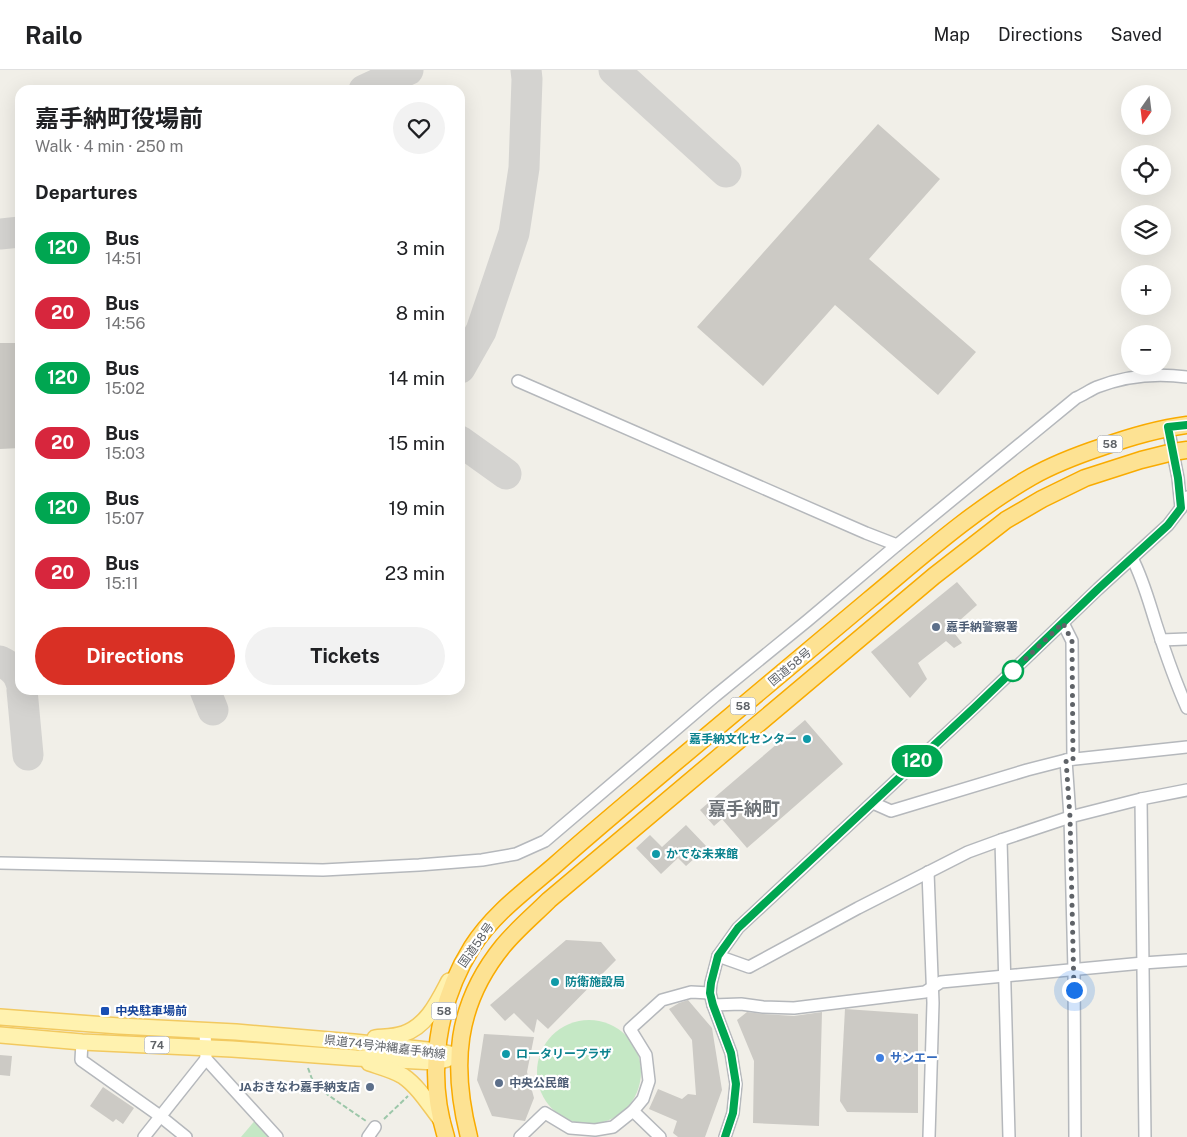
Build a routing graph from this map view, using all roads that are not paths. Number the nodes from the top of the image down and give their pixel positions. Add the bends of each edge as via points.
1 (1187, 377) edge
2 (518, 381) dead end
3 (1187, 425) edge
4 (1168, 427) junction
5 (1180, 451) edge
6 (1187, 497) edge
7 (1184, 509) edge
8 (897, 545) junction
9 (1132, 558) junction
10 (1063, 623) junction
11 (1187, 639) edge
12 (1161, 640) junction
13 (1187, 708) edge
14 (1187, 747) edge
15 (1070, 760) junction
16 (1187, 790) edge
17 (1141, 799) junction
18 (873, 803) junction
19 (1070, 817) junction
20 (1001, 840) junction
21 (0, 862) edge
22 (928, 872) junction
23 (718, 956) junction
24 (1187, 960) edge
25 (1143, 963) junction
26 (1074, 970) junction
27 (458, 972) junction
28 (1005, 976) junction
29 (932, 987) junction
30 (710, 993) junction
31 (713, 1005) junction
32 (0, 1017) edge
33 (206, 1030) junction
34 (0, 1035) edge
35 (82, 1042) junction
36 (354, 1042) junction
37 (205, 1054) junction
38 (459, 1056) junction
39 (437, 1057) junction
40 (356, 1058) junction
41 (633, 1112) junction
42 (160, 1116) junction
43 (375, 1127) road end
44 (444, 1129) edge
45 (144, 1137) edge
46 (186, 1137) edge
47 (277, 1137) edge
48 (368, 1137) edge
49 (469, 1137) edge
50 (520, 1137) edge
51 (660, 1137) edge
52 (725, 1137) edge
53 (929, 1137) edge
54 (1009, 1137) edge
55 (1075, 1137) edge
56 (1145, 1137) edge

1 - 8 street via 1152,375 1122,380 1096,387 1076,398
2 - 8 street
3 - 4 highway, 国道58号 / 58
4 - 5 street
4 - 27 highway, 国道58号 / 58 via 1052,466 964,522 510,904 488,925
5 - 7 street via 1178,478
5 - 38 highway, 国道58号 / 58 via 1085,478 1042,499 1006,520 934,576 549,900 515,933 495,957 468,1006
6 - 7 street
7 - 9 street
8 - 21 street via 545,841 516,854 482,860 323,870
9 - 10 street
9 - 12 street via 1144,584
10 - 15 street via 1072,641
10 - 18 street
11 - 12 street
12 - 13 street
14 - 15 street
15 - 18 street via 891,811
15 - 19 street
16 - 17 street
17 - 19 street
17 - 25 street
18 - 23 street via 738,928
19 - 20 street
19 - 26 street
20 - 22 street
20 - 28 street
22 - 23 street via 749,967
22 - 29 street
23 - 30 street
24 - 25 street
25 - 26 street
25 - 56 street
26 - 28 street
26 - 55 street
27 - 36 main road via 449,981 431,1013 418,1026 403,1034
27 - 39 highway, 国道58号 / 58 via 443,1015
28 - 29 street via 941,982
28 - 54 street
29 - 31 street via 925,992 794,1008
29 - 53 street
30 - 31 street
30 - 41 street via 691,992 662,1000 630,1029 646,1055 649,1081 643,1099
31 - 52 street via 731,1053 736,1084 733,1113
32 - 33 main road, 県道74号沖縄嘉手納線 / 74
33 - 36 main road, 県道74号沖縄嘉手納線 / 74
33 - 37 street
34 - 35 main road, 県道74号沖縄嘉手納線 / 74
35 - 37 main road, 県道74号沖縄嘉手納線 / 74
35 - 42 street via 81,1060
36 - 39 main road, 県道74号沖縄嘉手納線 / 74
37 - 40 main road, 県道74号沖縄嘉手納線 / 74 via 303,1054
37 - 42 street
37 - 47 street
38 - 39 main road, 県道74号沖縄嘉手納線 / 74
38 - 49 highway, 国道58号 / 58 via 463,1111
39 - 40 main road, 県道74号沖縄嘉手納線 / 74
39 - 44 highway, 国道58号 / 58 via 438,1095
40 - 44 main road via 402,1076 411,1083 425,1098
41 - 50 street via 614,1127 595,1130 570,1128 545,1113
41 - 51 street
42 - 45 street
42 - 46 street
43 - 48 street

